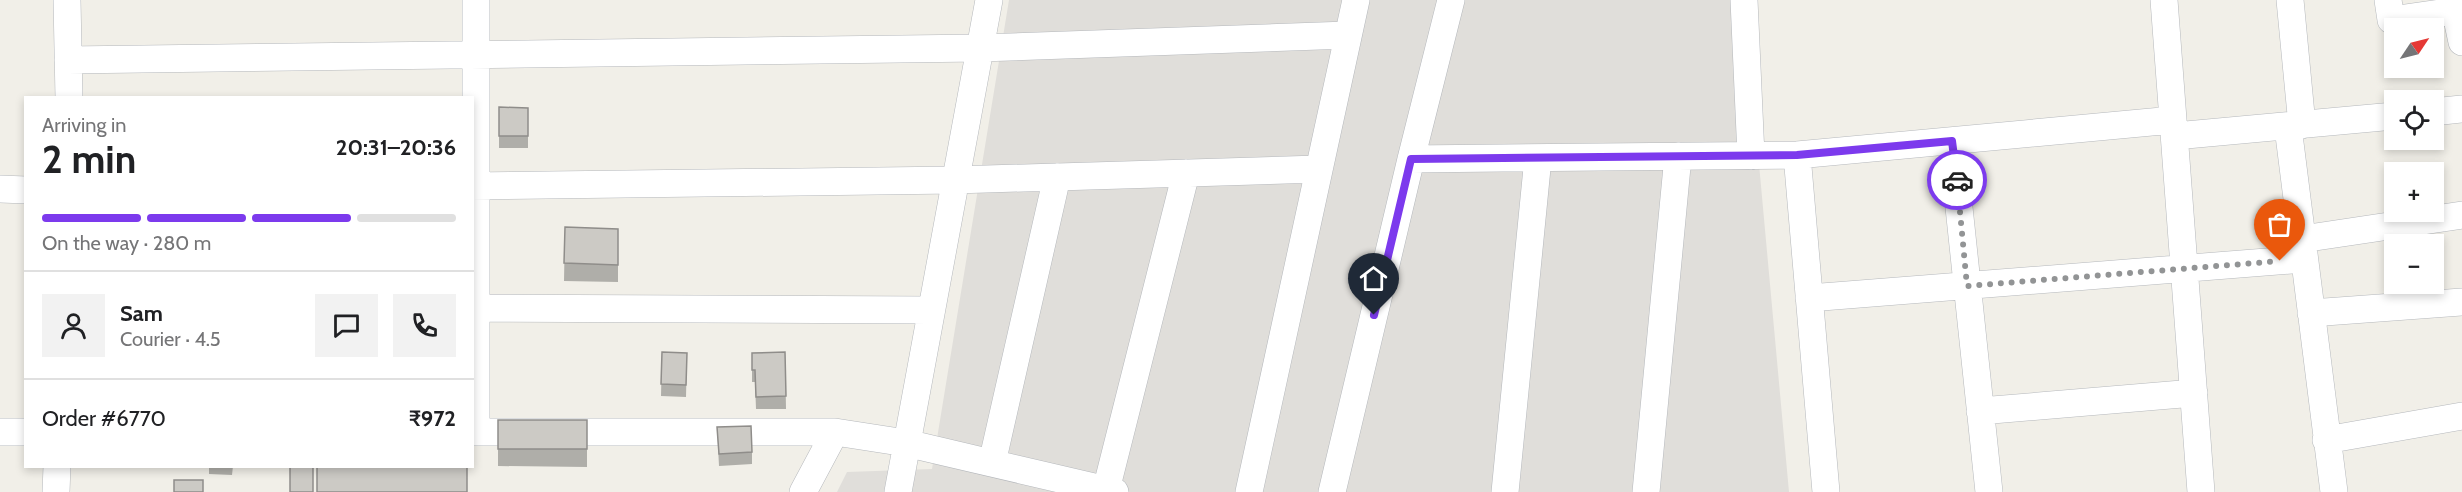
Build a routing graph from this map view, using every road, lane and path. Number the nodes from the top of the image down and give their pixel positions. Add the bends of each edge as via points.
1 (67, 0) edge
2 (476, 0) edge
3 (989, 0) edge
4 (1356, 0) edge
5 (1451, 0) edge
6 (1744, 0) edge
7 (2164, 0) edge
8 (2290, 0) edge
9 (2388, 0) edge
10 (2454, 6) edge
11 (1348, 35) junction
12 (2462, 42) edge
13 (980, 48) junction
14 (476, 54) junction
15 (68, 60) junction
16 (69, 96) edge
17 (2462, 109) edge
18 (2444, 111) edge
19 (2384, 117) edge
20 (2295, 126) junction
21 (2174, 128) junction
22 (1952, 141) junction
23 (1797, 155) junction
24 (1678, 156) junction
25 (1751, 156) junction
26 (1538, 158) junction
27 (1411, 159) junction
28 (1319, 169) junction
29 (1186, 173) junction
30 (1057, 177) junction
31 (955, 180) junction
32 (474, 186) edge
33 (0, 189) edge
34 (24, 190) edge
35 (2462, 215) edge
36 (2303, 249) junction
37 (2185, 269) junction
38 (1967, 286) junction
39 (1809, 298) junction
40 (2462, 302) edge
41 (474, 308) edge
42 (931, 310) junction
43 (2310, 313) junction
44 (2194, 393) junction
45 (1980, 411) junction
46 (2462, 416) edge
47 (0, 432) edge
48 (24, 432) edge
49 (474, 432) edge
50 (835, 432) junction
51 (2326, 440) junction
52 (906, 442) junction
53 (992, 463) junction
54 (57, 468) edge
55 (1110, 491) edge
56 (56, 492) edge
57 (803, 492) edge
58 (898, 492) edge
59 (1249, 492) edge
60 (1332, 492) edge
61 (1505, 492) edge
62 (1646, 492) edge
63 (1826, 492) edge
64 (1989, 492) edge
65 (2201, 492) edge
66 (2334, 492) edge

1 - 15 street
2 - 14 street
3 - 13 street
4 - 11 street
5 - 27 street
6 - 25 street
7 - 21 street
8 - 20 street
9 - 10 street via 2391,20
10 - 12 street
11 - 13 street
11 - 28 street
13 - 14 street
13 - 31 street
14 - 15 street
14 - 32 street
15 - 16 street
17 - 18 street
19 - 20 street
20 - 21 street
20 - 36 street
21 - 22 street
21 - 37 street
22 - 23 street
22 - 38 street
23 - 25 street
23 - 39 street
24 - 25 street
24 - 26 street
24 - 62 street
26 - 27 street
26 - 61 street
27 - 60 street
28 - 29 street
28 - 59 street
29 - 30 street
29 - 55 street
30 - 31 street
30 - 53 street
31 - 32 street
31 - 42 street
32 - 41 street
33 - 34 street
35 - 36 street
36 - 37 street
36 - 43 street
37 - 38 street
37 - 44 street
38 - 39 street
38 - 45 street
39 - 63 street
40 - 43 street
41 - 42 street
41 - 49 street
42 - 52 street
43 - 51 street
44 - 45 street
44 - 65 street
45 - 64 street
46 - 51 street
47 - 48 street
49 - 50 street
50 - 52 street
50 - 57 street
51 - 66 street
52 - 53 street
52 - 58 street
53 - 55 street
54 - 56 street

